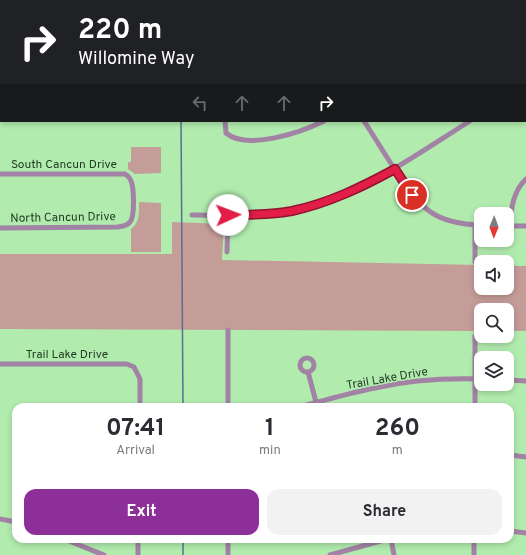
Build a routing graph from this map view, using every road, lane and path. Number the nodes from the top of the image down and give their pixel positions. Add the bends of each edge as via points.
1 (225, 122) edge
2 (322, 122) edge
3 (365, 122) edge
4 (468, 122) edge
5 (395, 169) junction
6 (0, 174) edge
7 (526, 179) edge
8 (512, 207) edge
9 (192, 215) dead end
10 (228, 215) junction
11 (125, 225) joint
12 (474, 225) edge
13 (514, 226) edge
14 (526, 226) edge
15 (0, 228) edge
16 (227, 252) dead end
17 (228, 330) dead end
18 (0, 364) edge
19 (308, 372) dead end
20 (474, 379) edge
21 (514, 380) edge
22 (526, 381) edge
23 (475, 391) edge
24 (316, 402) junction
25 (140, 403) edge
26 (228, 403) edge
27 (312, 403) edge
28 (475, 403) edge
29 (514, 456) edge
30 (526, 457) edge
31 (0, 519) edge
32 (12, 521) edge
33 (514, 532) edge
34 (526, 533) edge
35 (76, 543) edge
36 (138, 543) edge
37 (228, 543) edge
38 (375, 543) edge
39 (391, 543) edge
40 (474, 543) edge
41 (104, 555) edge
42 (138, 555) edge
43 (228, 555) edge
44 (330, 555) edge
45 (394, 555) edge
46 (474, 555) edge

1 - 2 street via 226,133 241,140 278,138
3 - 5 street
4 - 5 street
5 - 10 street via 327,202 292,211
5 - 12 street via 425,209 452,222
6 - 11 street, South Cancun Drive via 127,176 132,186 133,215 131,221
7 - 8 street via 516,193
9 - 10 street
10 - 16 street
11 - 15 street, North Cancun Drive
13 - 14 street
17 - 26 street
18 - 25 street, Trail Lake Drive via 126,364 138,372
19 - 24 street
20 - 24 street, Trail Lake Drive via 396,384
21 - 22 street
23 - 28 street
24 - 27 street, Trail Lake Drive
29 - 30 street
31 - 32 street
33 - 34 street
35 - 41 street
36 - 42 street
37 - 43 street
38 - 44 street
39 - 45 street
40 - 46 street

